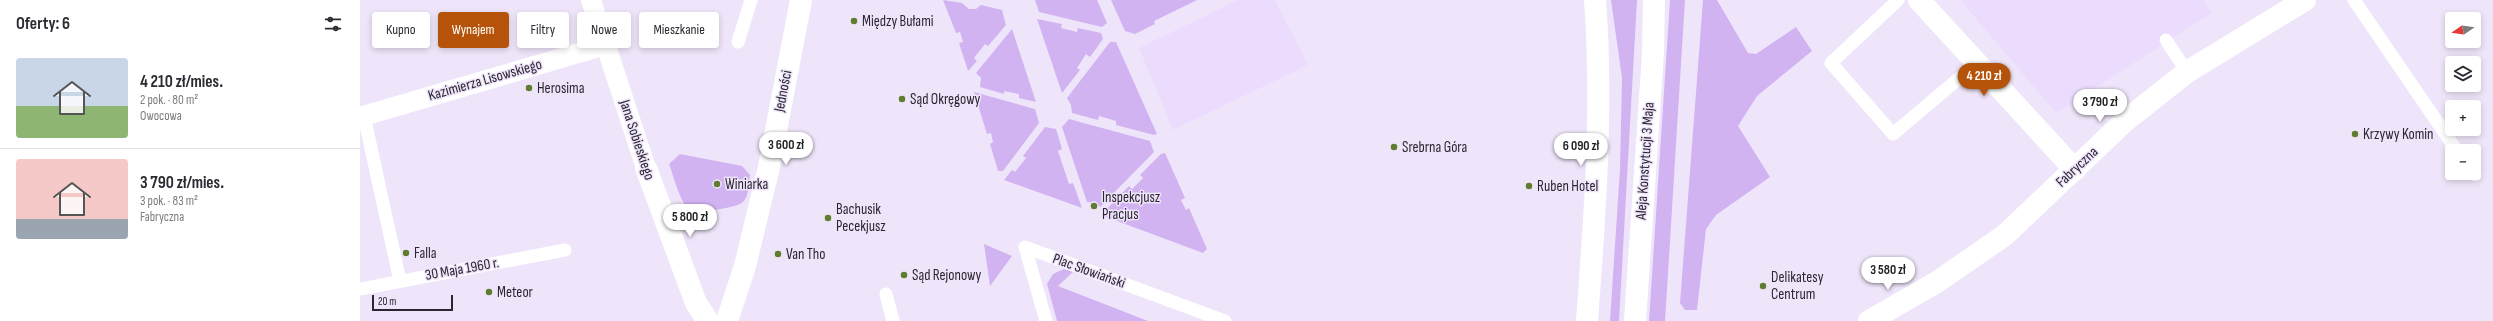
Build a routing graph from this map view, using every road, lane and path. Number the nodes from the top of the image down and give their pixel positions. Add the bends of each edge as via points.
1 (591, 0) edge
2 (751, 0) edge
3 (802, 0) edge
4 (1595, 0) edge
5 (1654, 0) edge
6 (1898, 0) edge
7 (1919, 0) edge
8 (2305, 0) edge
9 (2354, 0) edge
10 (595, 12) edge
11 (2166, 40) dead end
12 (738, 42) dead end
13 (591, 48) edge
14 (607, 48) edge
15 (1976, 64) junction
16 (2188, 72) junction
17 (361, 111) edge
18 (2452, 144) edge
19 (646, 168) joint
20 (2075, 170) junction
21 (565, 250) dead end
22 (400, 280) junction
23 (360, 290) edge
24 (886, 294) dead end
25 (708, 321) edge
26 (727, 321) edge
27 (893, 321) edge
28 (1046, 321) edge
29 (1226, 321) edge
30 (1587, 321) edge
31 (1635, 321) edge
32 (1869, 321) edge

1 - 10 street, Jana Sobieskiego
2 - 12 lane
3 - 26 street, Jedności via 769,167 745,266
4 - 30 street via 1599,66 1598,176
5 - 31 street, Aleja Konstytucji 3 Maja via 1653,53
6 - 15 lane via 1831,63 1893,134
7 - 15 street
8 - 16 street, Fabryczna
9 - 18 lane
11 - 16 lane
13 - 17 street, Kazimierza Lisowskiego
14 - 19 street, Jana Sobieskiego
15 - 20 street
16 - 20 street, Fabryczna via 2125,121
17 - 22 lane
19 - 25 street, Jana Sobieskiego via 696,303
20 - 32 street, Fabryczna via 2005,235 1937,282
21 - 22 lane, 30 Maja 1960 r.
22 - 23 lane, 30 Maja 1960 r.
24 - 27 lane
28 - 29 lane, Plac Słowiański via 1025,247

